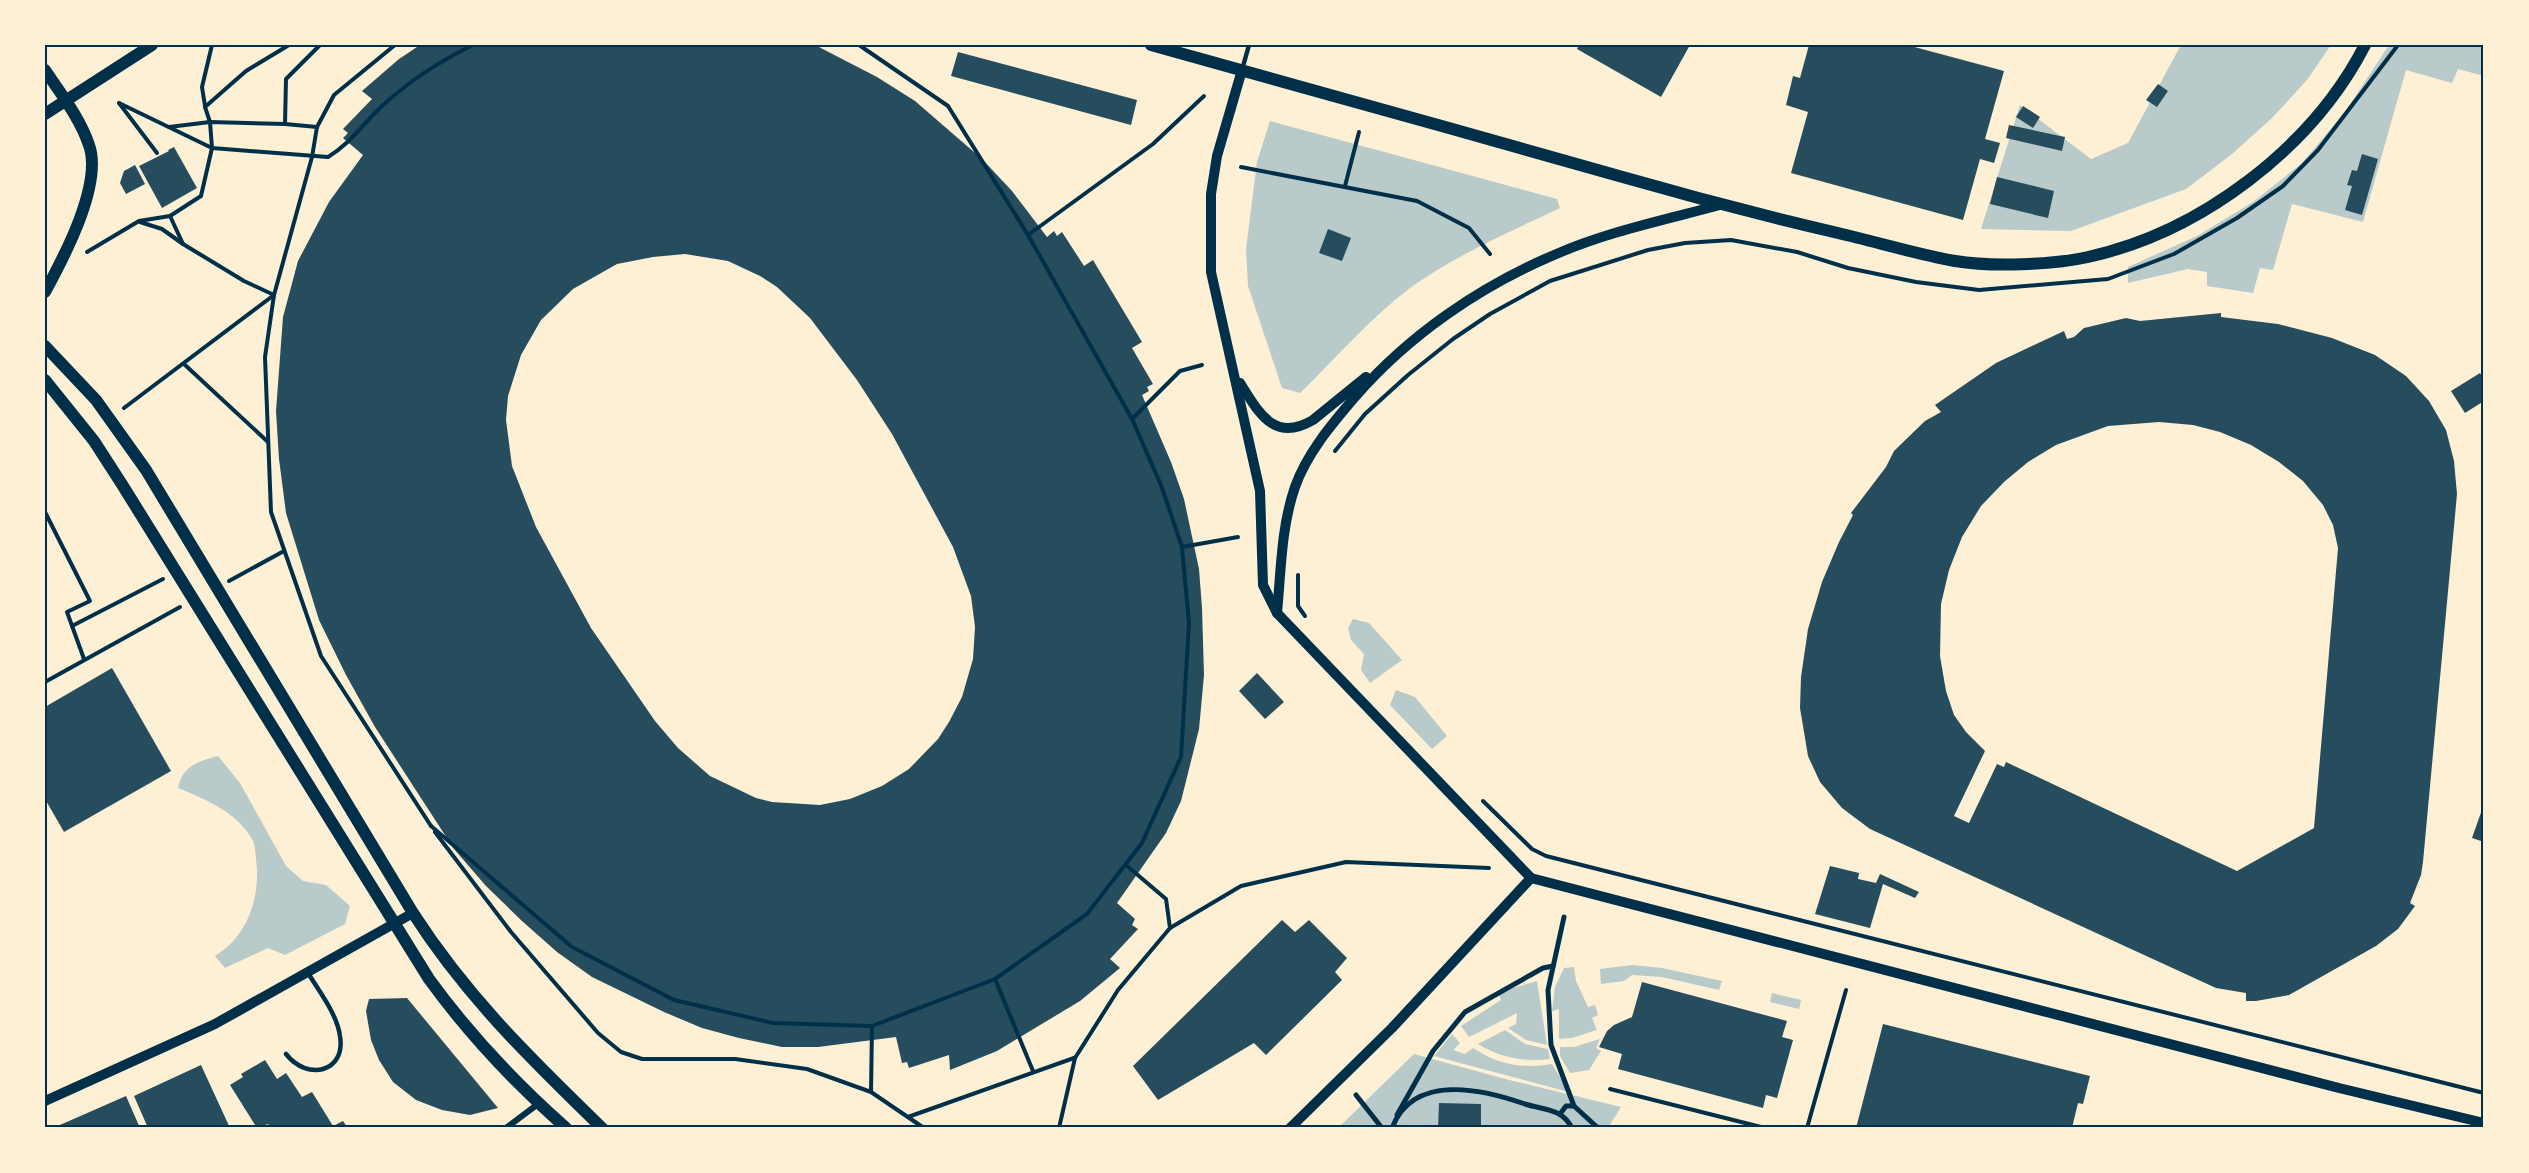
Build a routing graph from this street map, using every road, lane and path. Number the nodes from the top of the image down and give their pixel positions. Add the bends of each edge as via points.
1 (152, 45) edge
2 (212, 45) edge
3 (289, 45) edge
4 (320, 45) edge
5 (395, 45) edge
6 (473, 45) edge
7 (859, 45) edge
8 (1151, 45) edge
9 (1250, 45) edge
10 (2365, 45) edge
11 (2398, 45) edge
12 (45, 70) edge
13 (1242, 70) junction
14 (1204, 96) dead end
15 (65, 101) junction
16 (205, 107) junction
17 (45, 114) edge
18 (210, 122) junction
19 (285, 124) junction
20 (169, 127) junction
21 (317, 127) junction
22 (1359, 132) dead end
23 (212, 148) junction
24 (157, 153) dead end
25 (312, 157) junction
26 (1240, 167) dead end
27 (1345, 186) junction
28 (1719, 205) junction
29 (170, 216) junction
30 (139, 221) junction
31 (1028, 235) junction
32 (183, 244) junction
33 (87, 252) dead end
34 (1490, 254) dead end
35 (45, 292) edge
36 (274, 295) junction
37 (45, 346) edge
38 (1402, 349) junction
39 (183, 364) junction
40 (1202, 365) dead end
41 (1235, 374) junction
42 (45, 380) edge
43 (123, 408) dead end
44 (1132, 419) junction
45 (268, 442) junction
46 (1329, 459) dead end
47 (45, 512) edge
48 (1238, 537) dead end
49 (1182, 547) junction
50 (1298, 571) dead end
51 (164, 579) dead end
52 (1277, 613) junction
53 (72, 626) junction
54 (1311, 626) dead end
55 (92, 654) dead end
56 (84, 659) junction
57 (45, 681) edge
58 (1479, 798) dead end
59 (431, 826) junction
60 (1125, 865) junction
61 (1489, 868) dead end
62 (1531, 878) junction
63 (413, 913) junction
64 (1564, 917) dead end
65 (394, 923) junction
66 (1170, 928) junction
67 (1553, 966) junction
68 (308, 973) junction
69 (995, 979) junction
70 (1846, 990) dead end
71 (872, 1026) junction
72 (286, 1054) dead end
73 (1075, 1058) junction
74 (1033, 1071) junction
75 (1610, 1089) dead end
76 (871, 1092) junction
77 (2484, 1094) edge
78 (1356, 1095) dead end
79 (45, 1101) edge
80 (538, 1104) junction
81 (1574, 1106) junction
82 (1560, 1114) junction
83 (1397, 1115) junction
84 (908, 1117) junction
85 (2484, 1123) edge
86 (1745, 1126) edge
87 (506, 1128) edge
88 (566, 1128) edge
89 (602, 1128) edge
90 (924, 1128) edge
91 (1059, 1128) edge
92 (1290, 1128) edge
93 (1382, 1128) edge
94 (1392, 1128) edge
95 (1572, 1128) edge
96 (1598, 1128) edge
97 (1765, 1128) edge
98 (1807, 1128) edge

1 - 15 main road
2 - 16 path via 202,87
3 - 16 path via 246,71
4 - 19 path via 286,79
5 - 21 path via 334,94
6 - 25 path via 433,64 381,107 344,148 328,158
7 - 31 path via 948,106
8 - 13 main road
9 - 13 lane
10 - 28 main road via 2322,110 2286,150 2242,185 2197,215 2147,238 2087,257 2025,264 1957,261
11 - 46 path via 2318,150 2283,186 2174,254 2108,279 1979,291 1905,280 1797,252 1731,240 1648,250 1550,281 1490,314 1408,375 1365,414
12 - 15 main road
13 - 28 main road
13 - 41 street via 1217,156 1209,236 1213,282
14 - 31 path via 1153,144
15 - 17 main road
15 - 35 main road via 82,128 93,165 79,217
16 - 18 path
18 - 19 path
18 - 20 path
18 - 23 path
19 - 21 path
20 - 23 path
20 - 24 path via 119,103
21 - 25 path
22 - 27 path
23 - 25 path
23 - 29 path via 201,196
25 - 36 path
26 - 27 path
27 - 34 path via 1417,201 1468,228
28 - 38 street via 1608,235 1555,254 1470,298
29 - 30 path
29 - 32 path
30 - 32 path via 162,229
30 - 33 path
31 - 44 path
32 - 36 path
36 - 39 path
36 - 45 path via 265,357
37 - 63 main road via 96,400 146,470
38 - 41 street via 1313,420 1294,428 1285,429 1267,420
38 - 52 street via 1346,407 1303,465 1286,520
39 - 43 path
39 - 45 path
40 - 44 path via 1180,371
41 - 52 street via 1260,491 1263,585
42 - 65 main road via 94,441 123,486
44 - 49 path
45 - 59 path via 271,512 321,656
47 - 53 path via 90,601 66,612
48 - 49 path
49 - 60 path via 1189,623 1181,757 1142,843
50 - 54 path via 1298,606
51 - 53 path
52 - 62 street
53 - 56 path
55 - 56 path
56 - 57 path
58 - 77 path via 1532,849 1546,856
59 - 71 path via 572,947 674,1000 773,1023
59 - 76 path via 511,932 598,1033 621,1052 642,1059 735,1059 807,1069
60 - 66 path via 1166,899
60 - 69 path via 1087,914
61 - 66 path via 1346,862 1241,886
62 - 85 street
62 - 92 street via 1392,1028
63 - 65 street
63 - 89 main road via 500,1028
64 - 67 street
65 - 68 street
65 - 80 main road via 460,1020
66 - 73 path via 1118,990
67 - 81 street via 1548,990 1551,1045
67 - 83 street via 1465,1012 1433,1051
68 - 72 lane via 340,1032 340,1051 331,1065 310,1071 296,1065
68 - 79 street via 215,1024
69 - 71 path
69 - 74 path
70 - 98 path
71 - 76 path
73 - 74 path
73 - 91 path
74 - 84 path
75 - 86 path
76 - 84 path
78 - 93 street
80 - 87 street
80 - 88 main road
81 - 82 street via 1566,1106
81 - 96 street
82 - 83 street via 1506,1096 1478,1090 1448,1090 1422,1094
82 - 95 street
83 - 94 street
84 - 90 path
86 - 97 path

